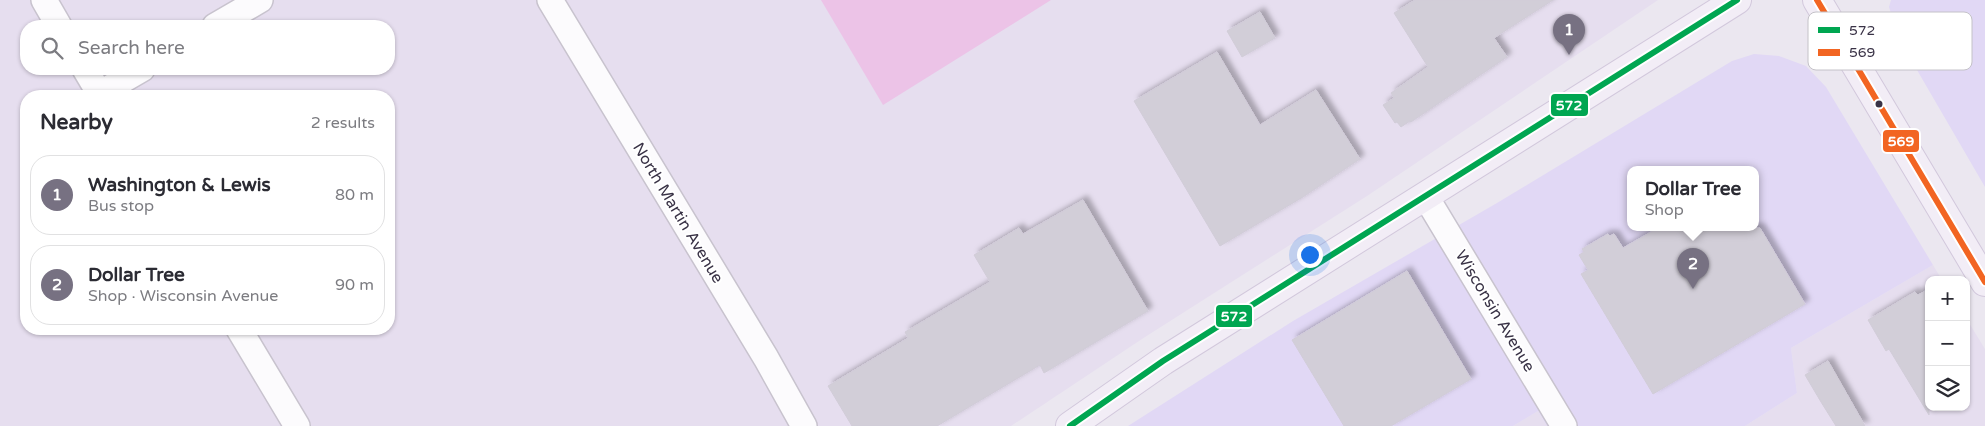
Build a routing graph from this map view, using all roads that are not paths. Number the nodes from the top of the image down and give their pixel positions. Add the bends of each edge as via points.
1 (44, 0) edge
2 (260, 0) edge
3 (550, 0) edge
4 (1737, 0) edge
5 (1817, 0) edge
6 (1824, 12) edge
7 (56, 20) edge
8 (225, 20) edge
9 (1859, 70) edge
10 (88, 75) edge
11 (132, 75) edge
12 (97, 90) edge
13 (108, 90) edge
14 (1426, 196) junction
15 (1985, 282) edge
16 (243, 335) edge
17 (297, 426) edge
18 (804, 426) edge
19 (1070, 426) edge
20 (1564, 426) edge

1 - 7 street
2 - 8 street
3 - 18 street, North Martin Avenue
4 - 14 main road
5 - 6 main road
9 - 15 main road
10 - 12 street
11 - 13 street
14 - 19 main road via 1163,361
14 - 20 street, Wisconsin Avenue
16 - 17 street

